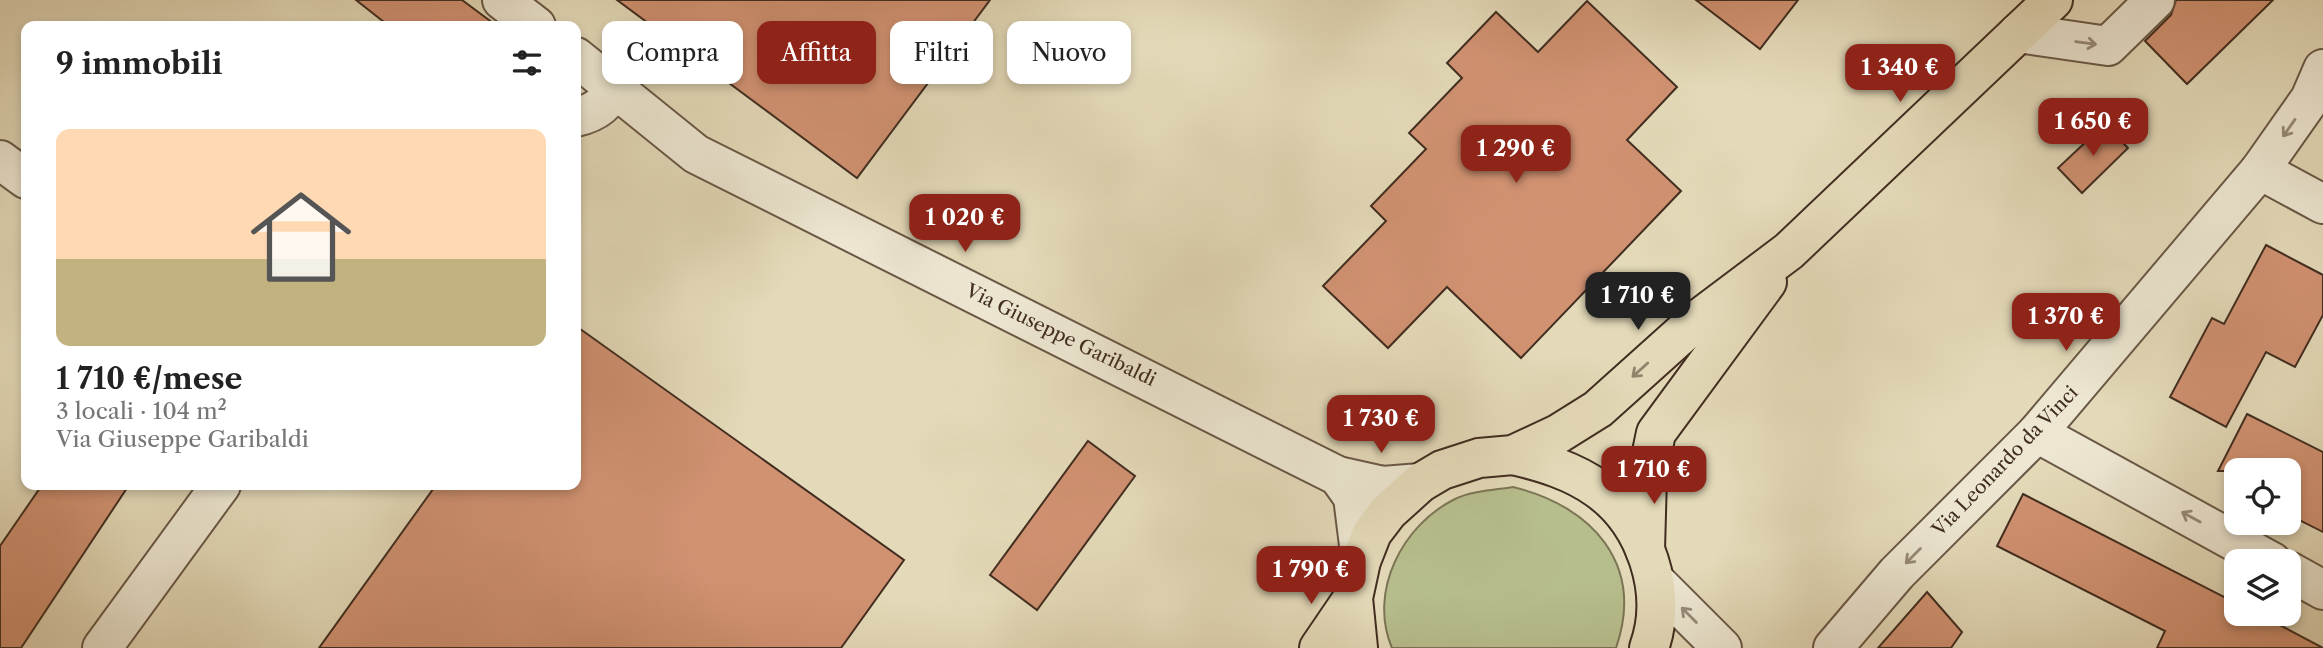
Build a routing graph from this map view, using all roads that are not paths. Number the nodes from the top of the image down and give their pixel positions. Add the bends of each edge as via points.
1 (502, 0) edge
2 (2053, 0) edge
3 (2155, 0) edge
4 (529, 21) edge
5 (2018, 33) junction
6 (581, 61) edge
7 (2323, 69) edge
8 (614, 87) junction
9 (581, 116) edge
10 (0, 160) edge
11 (2260, 170) junction
12 (21, 175) edge
13 (2323, 204) edge
14 (1789, 251) junction
15 (2037, 433) junction
16 (1513, 455) junction
17 (1338, 476) junction
18 (1420, 483) junction
19 (217, 490) edge
20 (2248, 549) edge
21 (1361, 561) junction
22 (1651, 566) junction
23 (2301, 578) edge
24 (2323, 590) edge
25 (1353, 598) junction
26 (102, 648) edge
27 (1319, 648) edge
28 (1358, 648) edge
29 (1649, 648) edge
30 (1722, 648) edge
31 (1833, 648) edge

1 - 4 street
2 - 5 main road
5 -> 3 street via 2108,46
5 - 14 main road
6 - 8 street, Via Giuseppe Garibaldi
7 -> 11 street, Via Leonardo da Vinci via 2310,99
8 - 9 street via 610,98 592,114
8 - 17 street, Via Giuseppe Garibaldi via 696,154
10 - 12 street
11 - 13 street
11 - 15 street, Via Leonardo da Vinci
14 -> 16 main road via 1696,321 1598,409
14 - 22 main road via 1656,433 1647,476
20 -> 15 street
15 -> 31 street, Via Leonardo da Vinci via 1897,573
16 - 18 main road via 1479,458
16 - 22 main road via 1550,463 1599,489 1625,515
17 - 18 street, Via Giuseppe Garibaldi via 1383,486
17 - 21 street via 1353,497
18 - 21 main road via 1372,533
19 - 26 street
21 - 25 main road
22 - 29 main road via 1655,632
30 -> 22 street
23 - 24 street
25 - 27 main road
25 - 28 main road

